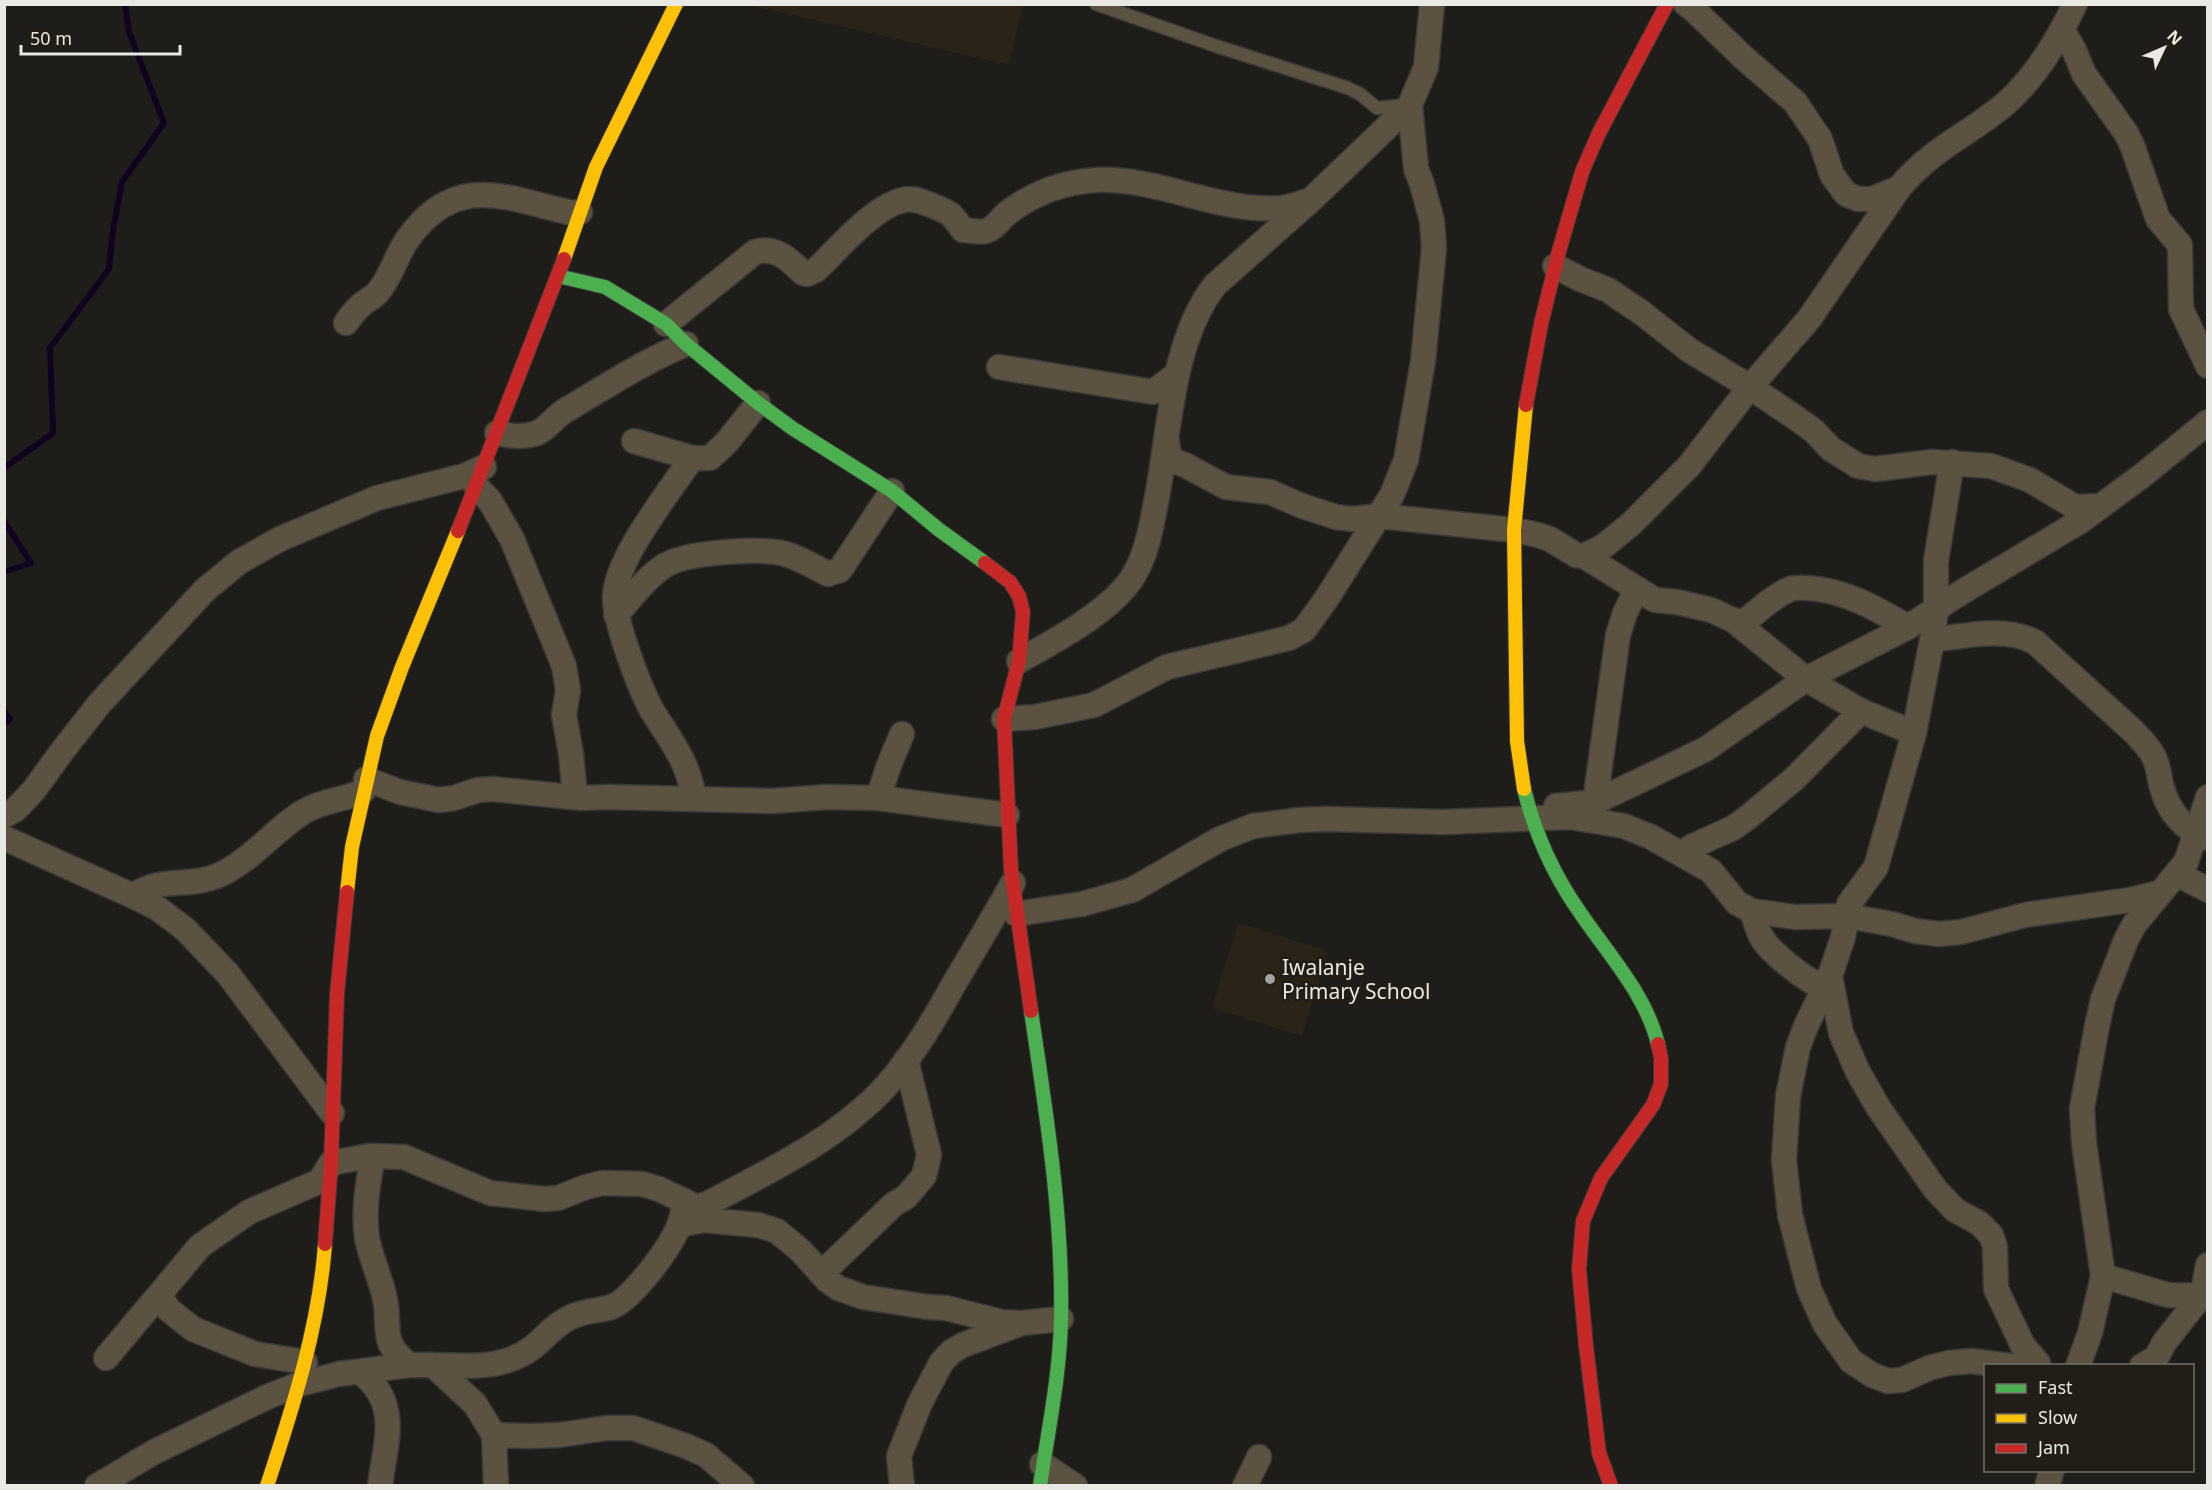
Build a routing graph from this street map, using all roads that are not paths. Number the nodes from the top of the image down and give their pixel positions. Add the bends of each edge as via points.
1 (676, 4) edge
2 (1096, 4) edge
3 (1432, 4) edge
4 (1667, 4) edge
5 (1686, 4) edge
6 (2075, 4) edge
7 (2063, 31) junction
8 (1410, 105) junction
9 (1899, 188) junction
10 (1311, 200) junction
11 (580, 212) junction
12 (1555, 266) junction
13 (558, 276) junction
14 (346, 323) dead end
15 (666, 324) junction
16 (686, 344) junction
17 (2208, 366) edge
18 (999, 367) dead end
19 (1177, 374) junction
20 (1750, 387) junction
21 (758, 403) junction
22 (2208, 422) edge
23 (497, 433) junction
24 (634, 441) dead end
25 (1167, 442) junction
26 (692, 458) junction
27 (1952, 462) junction
28 (480, 476) junction
29 (892, 491) junction
30 (2099, 506) junction
31 (1379, 516) junction
32 (1514, 530) junction
33 (1584, 556) junction
34 (1636, 590) junction
35 (1936, 610) junction
36 (616, 615) junction
37 (1733, 620) junction
38 (1908, 627) junction
39 (1932, 640) junction
40 (1019, 661) junction
41 (1806, 679) junction
42 (1862, 711) junction
43 (1004, 719) junction
44 (1914, 733) junction
45 (902, 734) dead end
46 (365, 785) junction
47 (575, 797) junction
48 (2208, 797) edge
49 (878, 798) junction
50 (695, 799) junction
51 (1595, 802) junction
52 (1531, 814) junction
53 (1007, 815) junction
54 (4, 816) edge
55 (2201, 835) edge
56 (4, 838) edge
57 (1682, 853) junction
58 (2177, 874) junction
59 (1012, 883) junction
60 (2208, 890) edge
61 (2160, 893) junction
62 (133, 896) junction
63 (1752, 911) junction
64 (1016, 914) junction
65 (1847, 916) junction
66 (1830, 976) junction
67 (906, 1060) junction
68 (332, 1113) junction
69 (373, 1156) junction
70 (331, 1163) junction
71 (683, 1214) junction
72 (2208, 1265) edge
73 (822, 1274) junction
74 (2103, 1276) junction
75 (160, 1296) junction
76 (2204, 1296) edge
77 (1061, 1319) junction
78 (1022, 1323) junction
79 (106, 1358) dead end
80 (2002, 1364) edge
81 (2038, 1364) edge
82 (2078, 1364) edge
83 (2144, 1364) edge
84 (420, 1365) junction
85 (360, 1372) junction
86 (303, 1373) junction
87 (494, 1435) junction
88 (1259, 1457) dead end
89 (1041, 1475) edge
90 (97, 1485) edge
91 (267, 1485) edge
92 (380, 1485) edge
93 (496, 1485) edge
94 (742, 1485) edge
95 (902, 1485) edge
96 (1075, 1485) edge
97 (1245, 1485) edge
98 (1611, 1485) edge

1 - 11 street via 596,167
2 - 8 lane via 1348,88 1377,108
3 - 8 street via 1426,67
4 - 12 street via 1582,172
5 - 9 street via 1795,102 1820,139 1832,175 1846,194 1872,199
6 - 7 street
7 - 9 street via 2004,105 1933,154
7 - 17 street via 2084,74 2129,139 2158,219 2180,245 2181,309
8 - 10 street
8 - 31 street via 1416,169 1432,221 1430,310 1406,460
9 - 20 street via 1809,319
10 - 15 street via 1283,208 1253,207 1119,181 1065,183 1009,211 989,230 979,232 963,230 950,212 920,201 904,200 874,216 807,274 779,253 755,252
10 - 19 street via 1240,261 1204,299 1187,335
11 - 13 street
11 - 14 street via 498,195 468,196 447,204 410,237 380,291 357,308
12 - 20 street via 1608,290 1689,350
12 - 32 street via 1527,396
13 - 15 street via 605,287
13 - 23 street
15 - 16 street
16 - 21 street
16 - 23 street via 565,410 542,431 520,436
18 - 19 street via 1153,392
19 - 25 street
20 - 27 street via 1858,466 1875,470
20 - 33 street via 1689,466 1631,524
21 - 26 street via 717,453 704,459
21 - 29 street
22 - 30 street
23 - 28 street
24 - 26 street
25 - 31 street via 1170,460 1226,487 1270,492 1336,517
25 - 40 street via 1150,532 1130,581 1082,623
26 - 36 street via 623,565 616,585
27 - 30 street via 2010,471 2075,507
27 - 35 street via 1936,561
28 - 46 street via 402,667 377,736
28 - 47 street via 512,539 564,666 568,690 564,715
28 - 54 street via 464,476 377,498 280,539 239,562 206,590 100,703 34,790
29 - 36 street via 837,572 828,574 776,552 686,558 663,567
29 - 40 street via 1013,585 1023,608
30 - 35 street
31 - 32 street
31 - 43 street via 1317,614 1296,635 1167,667 1094,705
32 - 33 street via 1550,539
32 - 52 street via 1517,741
33 - 34 street
34 - 37 street via 1655,600 1711,610
34 - 51 street via 1618,635
35 - 38 street
35 - 39 street
36 - 50 street via 650,706 684,765
37 - 38 street via 1743,622 1796,588 1826,590 1849,597
37 - 41 street
38 - 41 street
39 - 44 street
39 - 55 street via 2006,633 2035,642 2148,747 2155,758 2165,801 2174,815
40 - 43 street
41 - 42 street
41 - 51 street via 1706,749
42 - 44 street
42 - 57 street via 1747,818
43 - 53 street
44 - 65 street via 1876,867 1849,904
45 - 49 street
46 - 47 street via 439,800 493,789
46 - 62 street via 354,796 315,805 219,875 146,887
46 - 68 street via 352,847 337,994
47 - 50 street
48 - 55 street
49 - 50 street
49 - 53 street
51 - 52 street
52 - 57 street via 1624,826
52 - 64 street via 1442,822 1299,820 1253,826 1220,839 1132,890 1082,904
52 - 98 street via 1556,874 1645,1009 1661,1058 1661,1084 1653,1105 1601,1178 1583,1221 1580,1269 1587,1357 1599,1453
53 - 59 street
55 - 58 street
56 - 62 street
57 - 63 street via 1710,871 1737,903
58 - 60 street
58 - 61 street
59 - 64 street
59 - 67 street via 936,1016
61 - 65 street via 1939,934
61 - 74 street via 2134,925 2103,999 2082,1108
62 - 68 street via 171,918 214,957
63 - 65 street via 1795,917
63 - 66 street via 1762,938 1782,959 1819,985
64 - 77 street via 1051,1154
65 - 66 street
66 - 80 street via 1798,1047 1788,1096 1784,1160 1790,1215 1809,1289 1825,1324 1851,1361 1872,1375 1888,1381 1902,1380 1949,1363
66 - 81 street via 1841,1033 1858,1072 1935,1189 1955,1210 1979,1223 1991,1235 1996,1289 2022,1346
67 - 71 street via 868,1102 806,1150
67 - 73 street via 928,1148 924,1176
68 - 70 street
69 - 70 street
69 - 71 street via 404,1157 490,1193 558,1198 602,1183 659,1189
69 - 84 street via 367,1187 368,1239 386,1302 387,1335 399,1357
70 - 75 street via 320,1181 249,1212 200,1246
70 - 86 street via 323,1274
71 - 73 street via 703,1220 758,1225 777,1232
71 - 84 street via 664,1251 630,1295 612,1307 572,1316 524,1354 507,1362
72 - 76 street
73 - 78 street via 838,1287 863,1297
74 - 76 street via 2168,1295
74 - 82 street
75 - 79 street
75 - 86 street via 169,1310 193,1329
76 - 83 street via 2156,1358
77 - 78 street
77 - 89 street
78 - 95 street via 963,1344 941,1364 920,1402 899,1456
84 - 85 street
84 - 87 street via 455,1384 475,1404
85 - 86 street
85 - 92 street via 370,1379 387,1410 389,1427
86 - 90 street via 267,1397 154,1452
86 - 91 street
87 - 93 street
87 - 94 street via 540,1436 633,1428 706,1455
88 - 97 street
89 - 96 street

